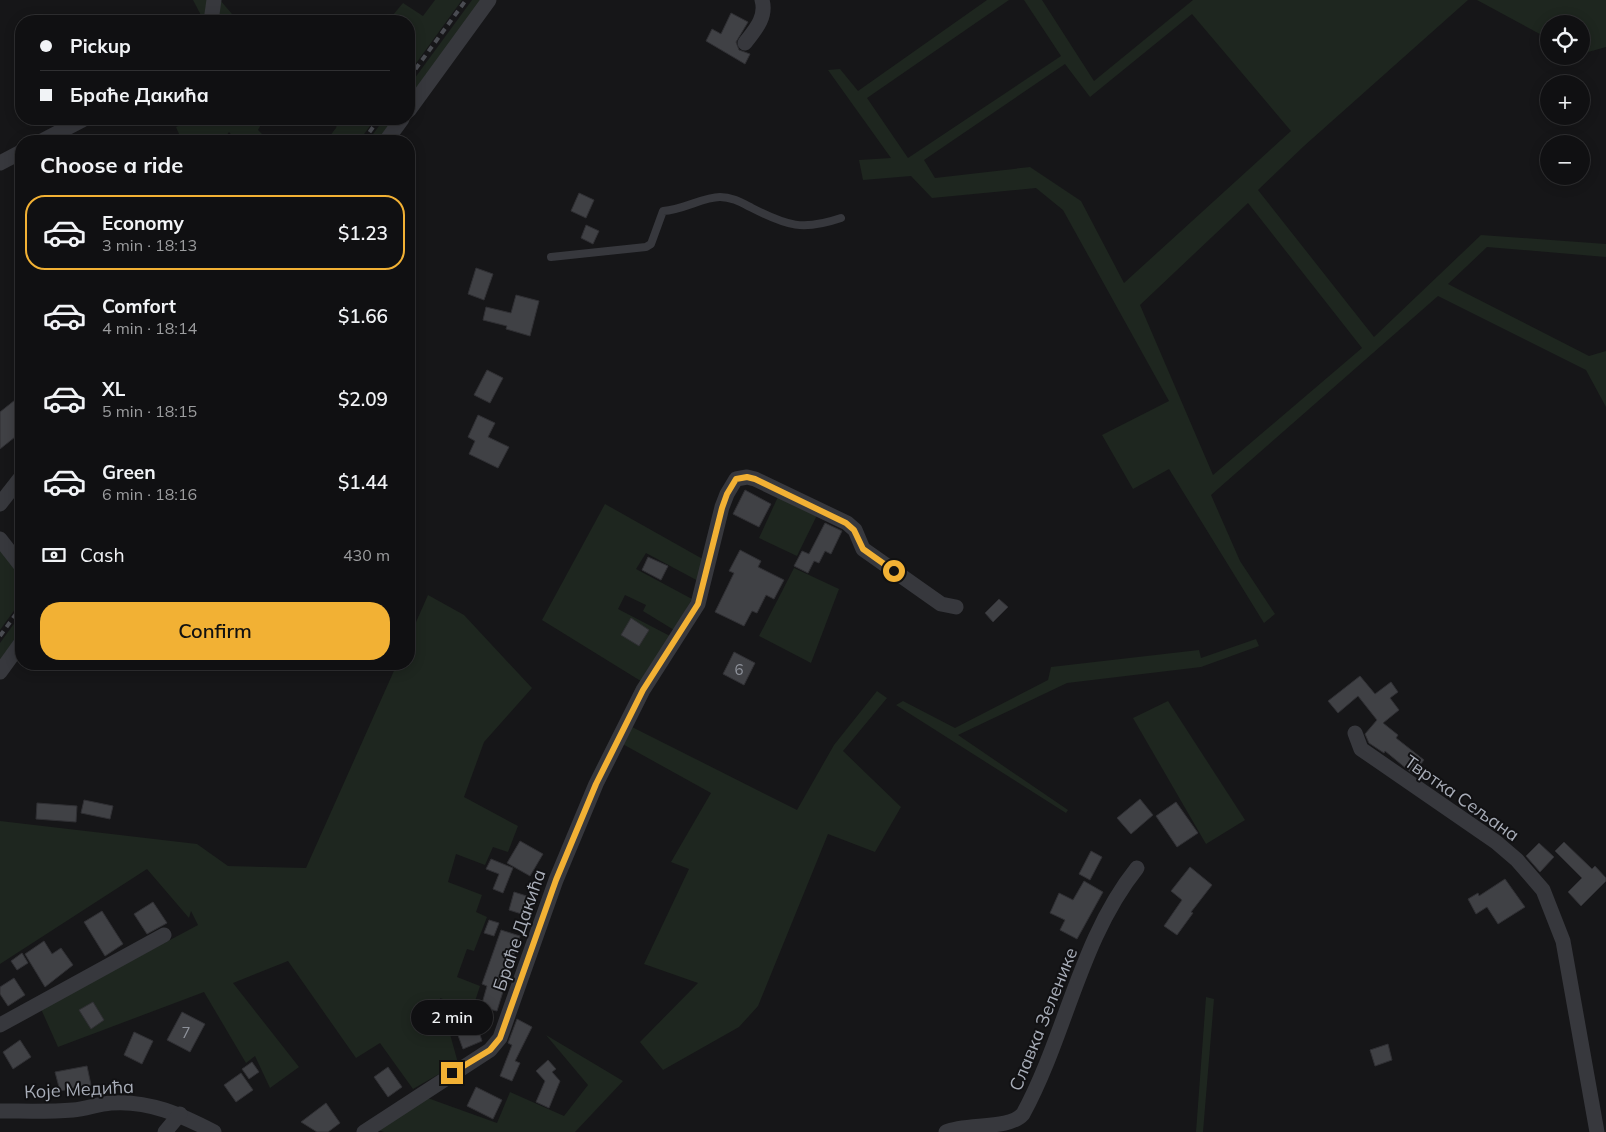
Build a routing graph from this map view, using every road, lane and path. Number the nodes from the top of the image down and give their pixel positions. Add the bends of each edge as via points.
1 (489, 0) edge
2 (762, 0) edge
3 (746, 43) dead end
4 (415, 102) edge
5 (73, 125) edge
6 (53, 135) edge
7 (15, 155) edge
8 (0, 163) edge
9 (841, 218) dead end
10 (551, 257) dead end
11 (15, 484) edge
12 (0, 504) edge
13 (0, 539) edge
14 (15, 558) edge
15 (956, 607) dead end
16 (15, 651) edge
17 (0, 672) edge
18 (1355, 733) dead end
19 (1137, 868) dead end
20 (164, 935) dead end
21 (0, 1024) edge
22 (0, 1111) edge
23 (180, 1114) junction
24 (165, 1132) edge
25 (214, 1132) edge
26 (364, 1132) edge
27 (946, 1132) edge
28 (1597, 1132) edge

1 - 4 street
2 - 3 street via 764,11 760,22
5 - 6 street
7 - 8 street
9 - 10 lane via 802,227 785,224 742,202 720,197 663,211 651,244 646,247
11 - 12 street
13 - 14 street
15 - 26 street, Браће Дакића via 941,604 863,549 854,530 846,523 755,479 736,479 722,508 698,604 632,708 596,784 539,925 500,1038 490,1050
16 - 17 street
18 - 28 street, Твртка Сељана via 1361,749 1496,842 1543,890 1563,941
19 - 27 street, Славка Зеленике via 1101,928 1023,1114 1013,1122
20 - 21 street
22 - 23 street, Које Медића via 76,1110 130,1103
23 - 24 street
23 - 25 street, Које Медића

